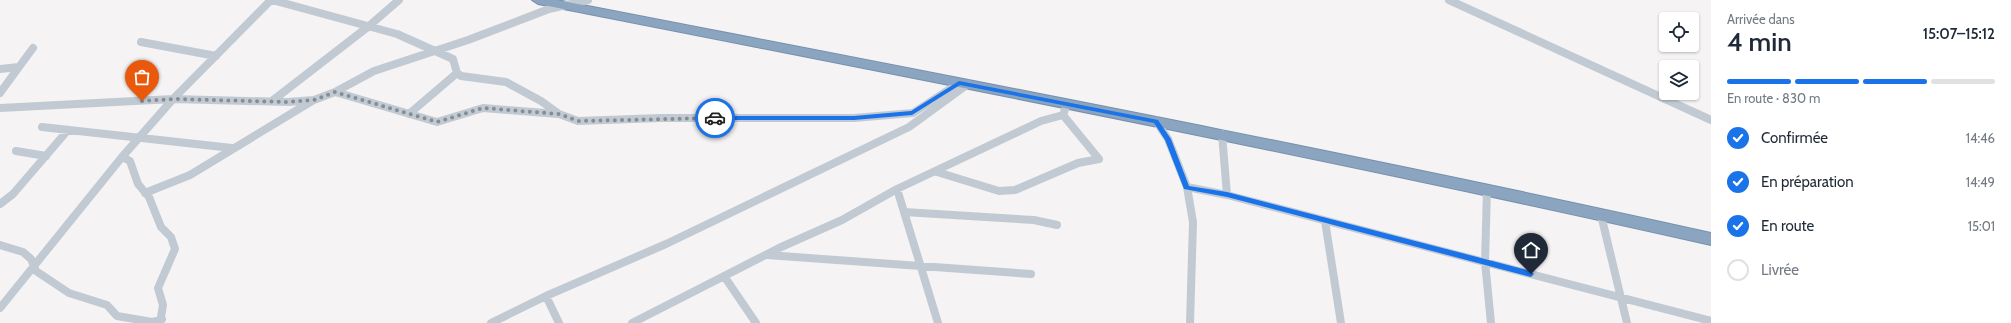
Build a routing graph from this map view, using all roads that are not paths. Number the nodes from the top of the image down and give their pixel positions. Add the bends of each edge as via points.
1 (272, 0) edge
2 (399, 0) edge
3 (538, 0) edge
4 (588, 0) edge
5 (1449, 0) edge
6 (563, 5) junction
7 (369, 26) junction
8 (141, 42) dead end
9 (33, 48) dead end
10 (434, 50) junction
11 (216, 56) junction
12 (19, 67) junction
13 (0, 69) edge
14 (456, 73) junction
15 (963, 84) junction
16 (335, 92) junction
17 (0, 93) edge
18 (174, 99) junction
19 (314, 100) junction
20 (272, 101) junction
21 (0, 108) edge
22 (1065, 110) junction
23 (409, 114) junction
24 (559, 114) junction
25 (1711, 120) edge
26 (1156, 121) junction
27 (42, 127) dead end
28 (68, 130) junction
29 (1222, 134) junction
30 (139, 137) junction
31 (232, 148) junction
32 (16, 151) dead end
33 (46, 156) junction
34 (122, 157) junction
35 (937, 172) junction
36 (1187, 188) junction
37 (897, 189) junction
38 (1487, 189) junction
39 (145, 193) junction
40 (1227, 195) junction
41 (0, 204) edge
42 (904, 212) junction
43 (1602, 215) junction
44 (1326, 220) junction
45 (1057, 225) dead end
46 (1711, 240) edge
47 (0, 245) edge
48 (766, 255) junction
49 (1485, 262) junction
50 (34, 264) junction
51 (920, 266) junction
52 (1031, 274) dead end
53 (724, 276) junction
54 (546, 296) junction
55 (1622, 298) junction
56 (0, 308) edge
57 (161, 321) edge
58 (1711, 321) edge
59 (491, 323) edge
60 (559, 323) edge
61 (632, 323) edge
62 (756, 323) edge
63 (938, 323) edge
64 (1190, 323) edge
65 (1341, 323) edge
66 (1491, 323) edge
67 (1627, 323) edge

1 - 7 street
1 - 11 street
2 - 7 street
3 - 6 highway
4 - 6 street
5 - 25 street
6 - 10 street
6 - 15 highway
7 - 10 street via 397,34
7 - 20 street
8 - 11 street
9 - 12 street
10 - 14 street via 453,59
10 - 16 street via 374,71
11 - 18 street
12 - 13 street
12 - 17 street
14 - 23 street
14 - 24 street via 467,78 506,82
15 - 22 highway
15 - 24 street via 912,113 854,118 661,118 578,121
15 - 54 street via 909,127 666,244
16 - 19 street
16 - 23 street
18 - 20 street
18 - 21 street
18 - 30 street
19 - 20 street
19 - 31 street
22 - 26 highway
22 - 35 street
22 - 35 street via 1099,159 1078,163 1015,190 999,191
23 - 24 street via 437,122 483,108
26 - 29 highway
26 - 36 street via 1168,139
27 - 28 street
28 - 30 street
28 - 33 street
29 - 38 highway
29 - 40 street
30 - 31 street
30 - 34 street
31 - 39 street via 190,175
32 - 33 street
33 - 41 street via 13,194
34 - 39 street via 130,161 138,184
34 - 50 street
35 - 37 street
36 - 40 street
36 - 64 street via 1193,222
37 - 42 street
37 - 48 street via 842,220
38 - 43 highway
38 - 49 street
39 - 57 street via 149,197 160,228 171,237 175,249 158,288 163,306
40 - 44 street
42 - 45 street via 1034,220
42 - 51 street
43 - 46 highway
43 - 55 street
44 - 49 street
44 - 65 street
47 - 50 street via 26,252
48 - 51 street
48 - 53 street
49 - 55 street
49 - 66 street
50 - 56 street
50 - 57 street via 36,271 69,293 107,305 117,316 152,322
51 - 52 street
51 - 63 street
53 - 61 street
53 - 62 street
54 - 59 street
54 - 60 street
55 - 58 street
55 - 67 street

